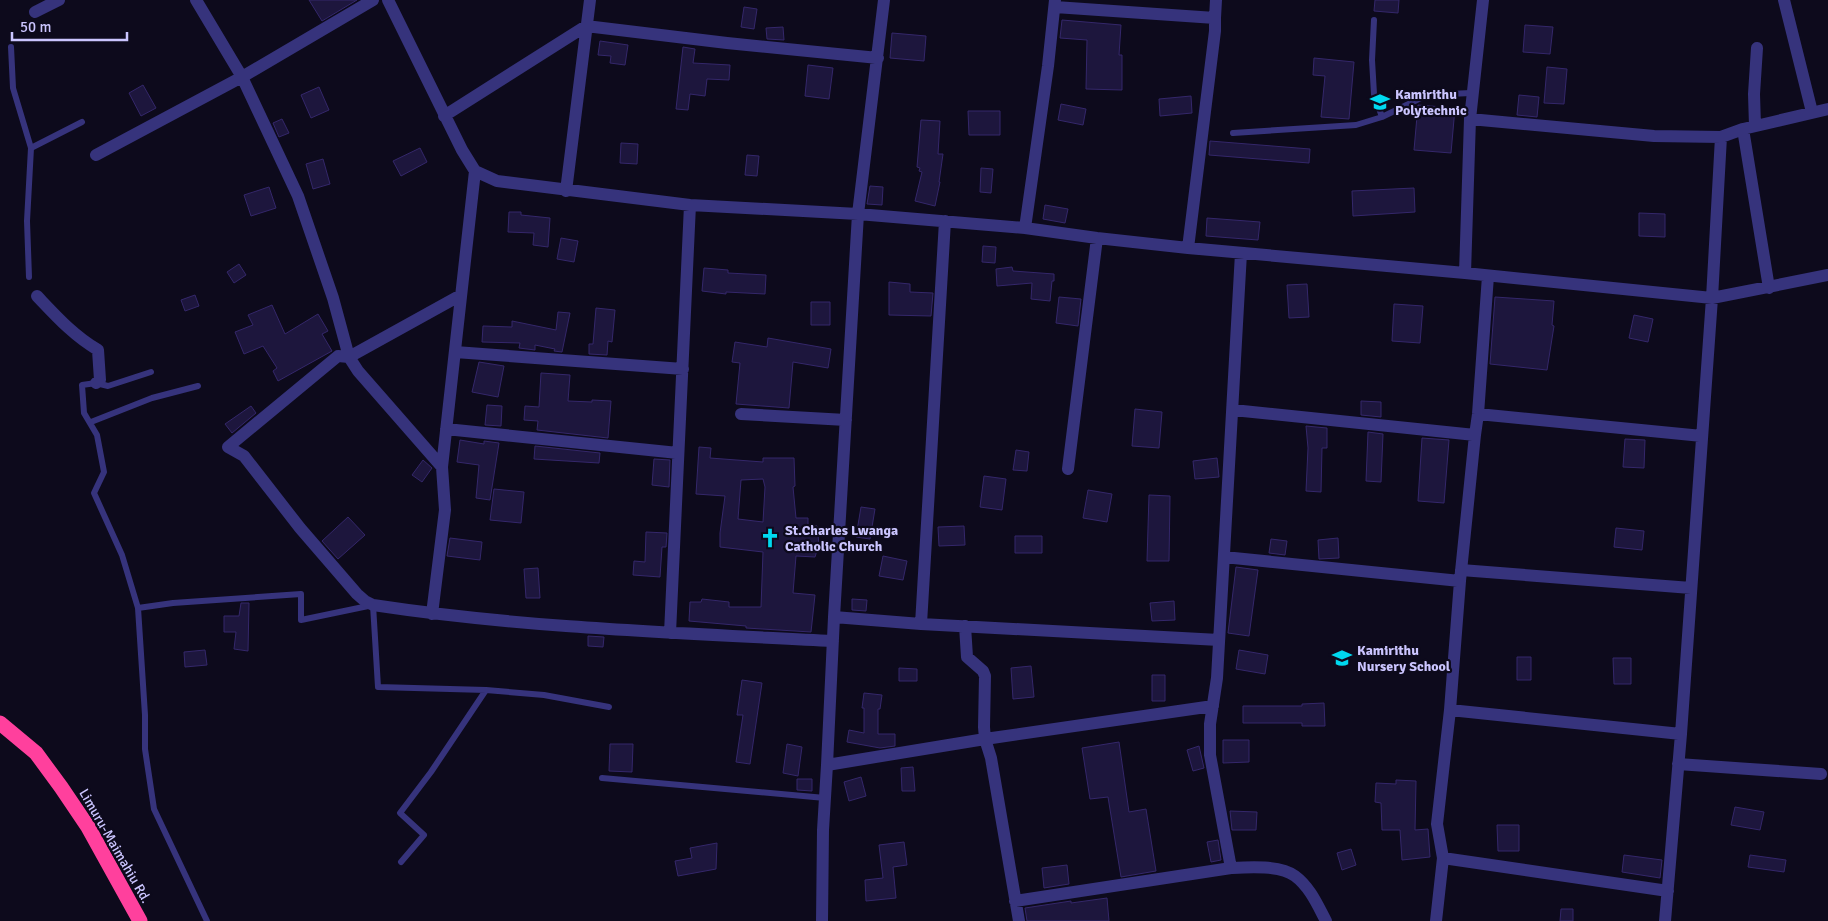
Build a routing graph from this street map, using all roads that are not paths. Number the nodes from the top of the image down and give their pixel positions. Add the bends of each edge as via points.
1 (59, 0) edge
2 (196, 0) edge
3 (373, 0) edge
4 (388, 0) edge
5 (590, 0) edge
6 (884, 0) edge
7 (1216, 0) edge
8 (1483, 0) edge
9 (1784, 0) edge
10 (1055, 3) edge
11 (35, 12) dead end
12 (1215, 18) junction
13 (1374, 20) dead end
14 (586, 26) junction
15 (11, 47) dead end
16 (1757, 48) dead end
17 (878, 58) junction
18 (242, 77) junction
19 (1472, 93) junction
20 (1828, 109) edge
21 (1812, 112) junction
22 (444, 116) junction
23 (1382, 116) junction
24 (1470, 119) junction
25 (82, 122) dead end
26 (1749, 127) junction
27 (1233, 133) dead end
28 (1721, 137) junction
29 (31, 148) junction
30 (96, 155) dead end
31 (475, 171) junction
32 (566, 191) junction
33 (690, 205) junction
34 (858, 214) junction
35 (944, 221) junction
36 (1025, 228) junction
37 (1097, 238) junction
38 (1188, 248) junction
39 (1240, 253) junction
40 (1465, 273) junction
41 (1488, 276) junction
42 (1828, 276) edge
43 (29, 278) dead end
44 (1769, 288) junction
45 (461, 295) junction
46 (37, 296) dead end
47 (1712, 298) junction
48 (455, 352) junction
49 (349, 357) junction
50 (683, 369) junction
51 (151, 372) dead end
52 (96, 383) junction
53 (198, 386) dead end
54 (1233, 410) junction
55 (741, 414) dead end
56 (1478, 414) junction
57 (846, 420) junction
58 (90, 422) junction
59 (446, 430) junction
60 (1474, 435) junction
61 (1702, 436) junction
62 (678, 453) junction
63 (442, 467) junction
64 (1068, 469) dead end
65 (1224, 557) junction
66 (1461, 576) junction
67 (1691, 588) junction
68 (373, 605) junction
69 (138, 608) junction
70 (432, 614) junction
71 (834, 617) junction
72 (921, 624) junction
73 (965, 626) junction
74 (670, 633) junction
75 (1219, 640) junction
76 (833, 641) junction
77 (486, 690) junction
78 (1213, 706) junction
79 (609, 707) dead end
80 (1450, 710) junction
81 (0, 723) edge
82 (1681, 734) junction
83 (985, 739) junction
84 (1678, 764) junction
85 (827, 765) junction
86 (1821, 774) dead end
87 (602, 778) dead end
88 (825, 798) junction
89 (1443, 858) junction
90 (401, 862) dead end
91 (1231, 868) junction
92 (1668, 891) junction
93 (1016, 901) junction
94 (140, 921) edge
95 (207, 921) edge
96 (822, 921) edge
97 (1019, 921) edge
98 (1326, 921) edge
99 (1436, 921) edge
100 (1665, 921) edge

1 - 11 street
2 - 18 street
3 - 18 street
4 - 22 street
5 - 14 street
6 - 17 street
7 - 12 street
8 - 19 street
9 - 21 street
10 - 12 street
10 - 36 street
12 - 38 street
13 - 23 lane via 1374,94
14 - 17 street
14 - 22 street
14 - 32 street
15 - 29 lane via 13,88
16 - 26 street
17 - 34 street
18 - 30 street
18 - 49 street via 298,196 333,298
19 - 23 lane via 1427,95
19 - 24 street
20 - 21 street
21 - 26 street
22 - 31 street
23 - 27 lane via 1356,125
24 - 28 street via 1654,136
24 - 40 street
25 - 29 lane
26 - 28 street
26 - 44 street
28 - 47 street
29 - 43 lane via 27,221
31 - 32 street via 496,181
31 - 45 street
32 - 33 street
33 - 34 street
33 - 50 street
34 - 35 street
34 - 57 street
35 - 36 street
35 - 72 street
36 - 37 street
37 - 38 street
37 - 64 street
38 - 39 street
39 - 40 street
39 - 54 street
40 - 41 street
41 - 47 street
41 - 56 street
42 - 44 street
44 - 47 street
45 - 48 street
45 - 49 street
46 - 52 street via 81,340 98,350 100,380
47 - 61 street
48 - 50 street
48 - 59 street
49 - 63 street
49 - 68 street via 338,356 228,447 244,456 344,579 364,601
50 - 62 street
51 - 52 lane via 108,386
52 - 58 lane via 82,385 84,413
53 - 58 lane via 152,398
54 - 60 street
54 - 65 street
55 - 57 street
56 - 60 street
56 - 61 street
57 - 71 street
58 - 69 lane via 97,435 104,472 94,493 122,555
59 - 62 street
59 - 63 street
60 - 66 street
61 - 67 street
62 - 74 street
63 - 70 street via 445,510
65 - 66 street
65 - 75 street
66 - 67 street
66 - 80 street
67 - 82 street
68 - 69 lane via 302,620 301,594
68 - 70 street
68 - 77 lane via 378,687
69 - 95 lane via 145,749 154,809
70 - 74 street
71 - 72 street
71 - 76 street
72 - 73 street
73 - 75 street
73 - 83 street via 967,657 985,676
74 - 76 street
75 - 78 street
76 - 85 street
77 - 79 lane via 544,695
77 - 90 lane via 400,813 424,835
78 - 83 street
78 - 91 street via 1210,755
80 - 82 street
80 - 89 street via 1437,824
81 - 94 highway, Limuru-Maimahiu Rd. via 36,753 61,788 88,828
82 - 84 street
83 - 85 street
83 - 93 street
84 - 86 street
84 - 92 street
85 - 88 street
87 - 88 lane
88 - 96 street
89 - 92 street
89 - 99 street
91 - 93 street
91 - 98 street via 1255,867 1295,876 1314,898
92 - 100 street
93 - 97 street

